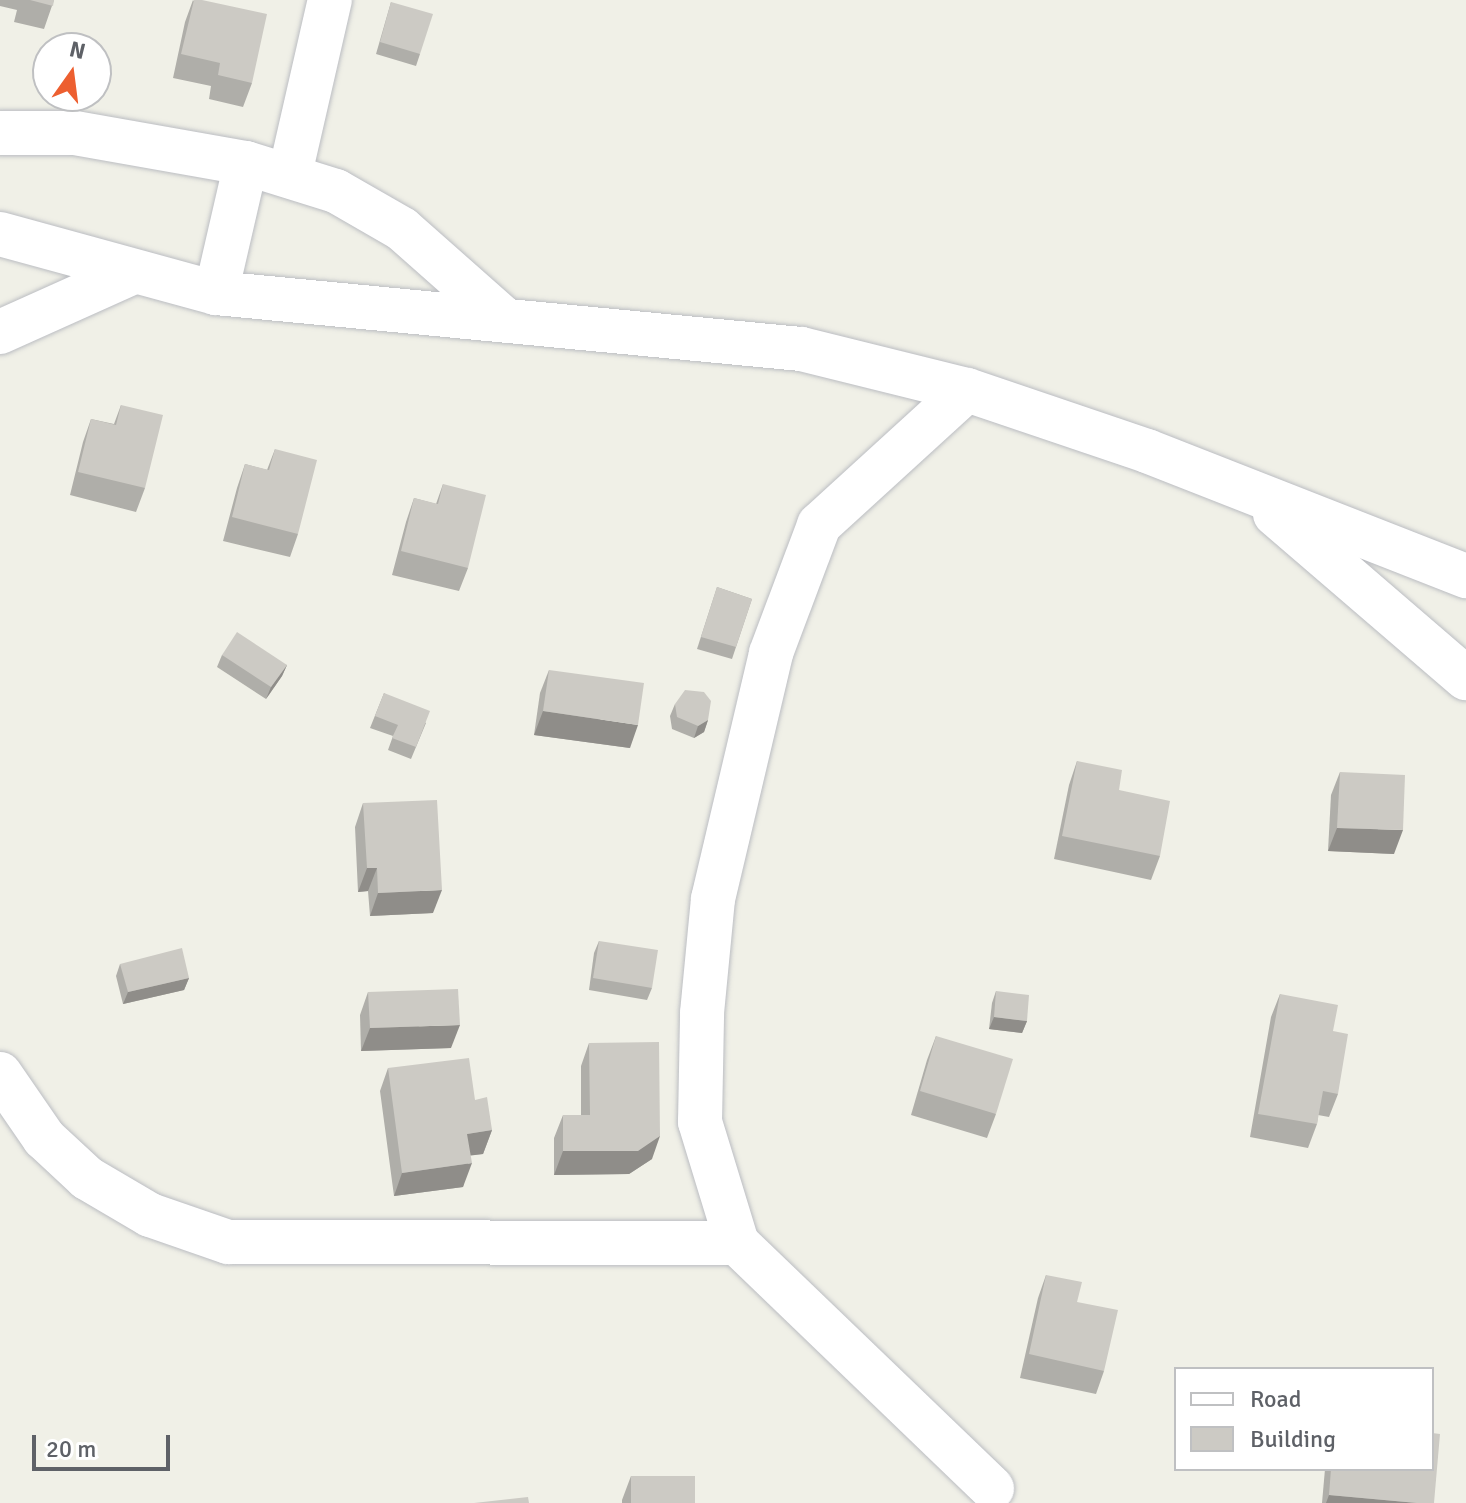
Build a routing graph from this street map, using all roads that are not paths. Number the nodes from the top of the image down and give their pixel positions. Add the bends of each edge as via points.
1 (330, 0) edge
2 (0, 133) edge
3 (246, 163) junction
4 (290, 174) junction
5 (0, 234) edge
6 (129, 274) junction
7 (216, 293) junction
8 (505, 320) junction
9 (0, 332) edge
10 (967, 390) junction
11 (1245, 490) junction
12 (1466, 576) edge
13 (1466, 678) edge
14 (0, 1074) edge
15 (737, 1243) junction
16 (992, 1488) dead end

1 - 4 street
2 - 3 street via 75,133
3 - 4 street
3 - 7 street
4 - 8 street via 402,229
5 - 6 street
6 - 7 street
6 - 9 street
7 - 8 street
8 - 10 street via 801,349
10 - 11 street
10 - 15 street via 819,525 771,653 713,899 702,1013 700,1122
11 - 12 street
11 - 13 street
14 - 15 street via 44,1138 87,1178 150,1215 228,1242
15 - 16 street

